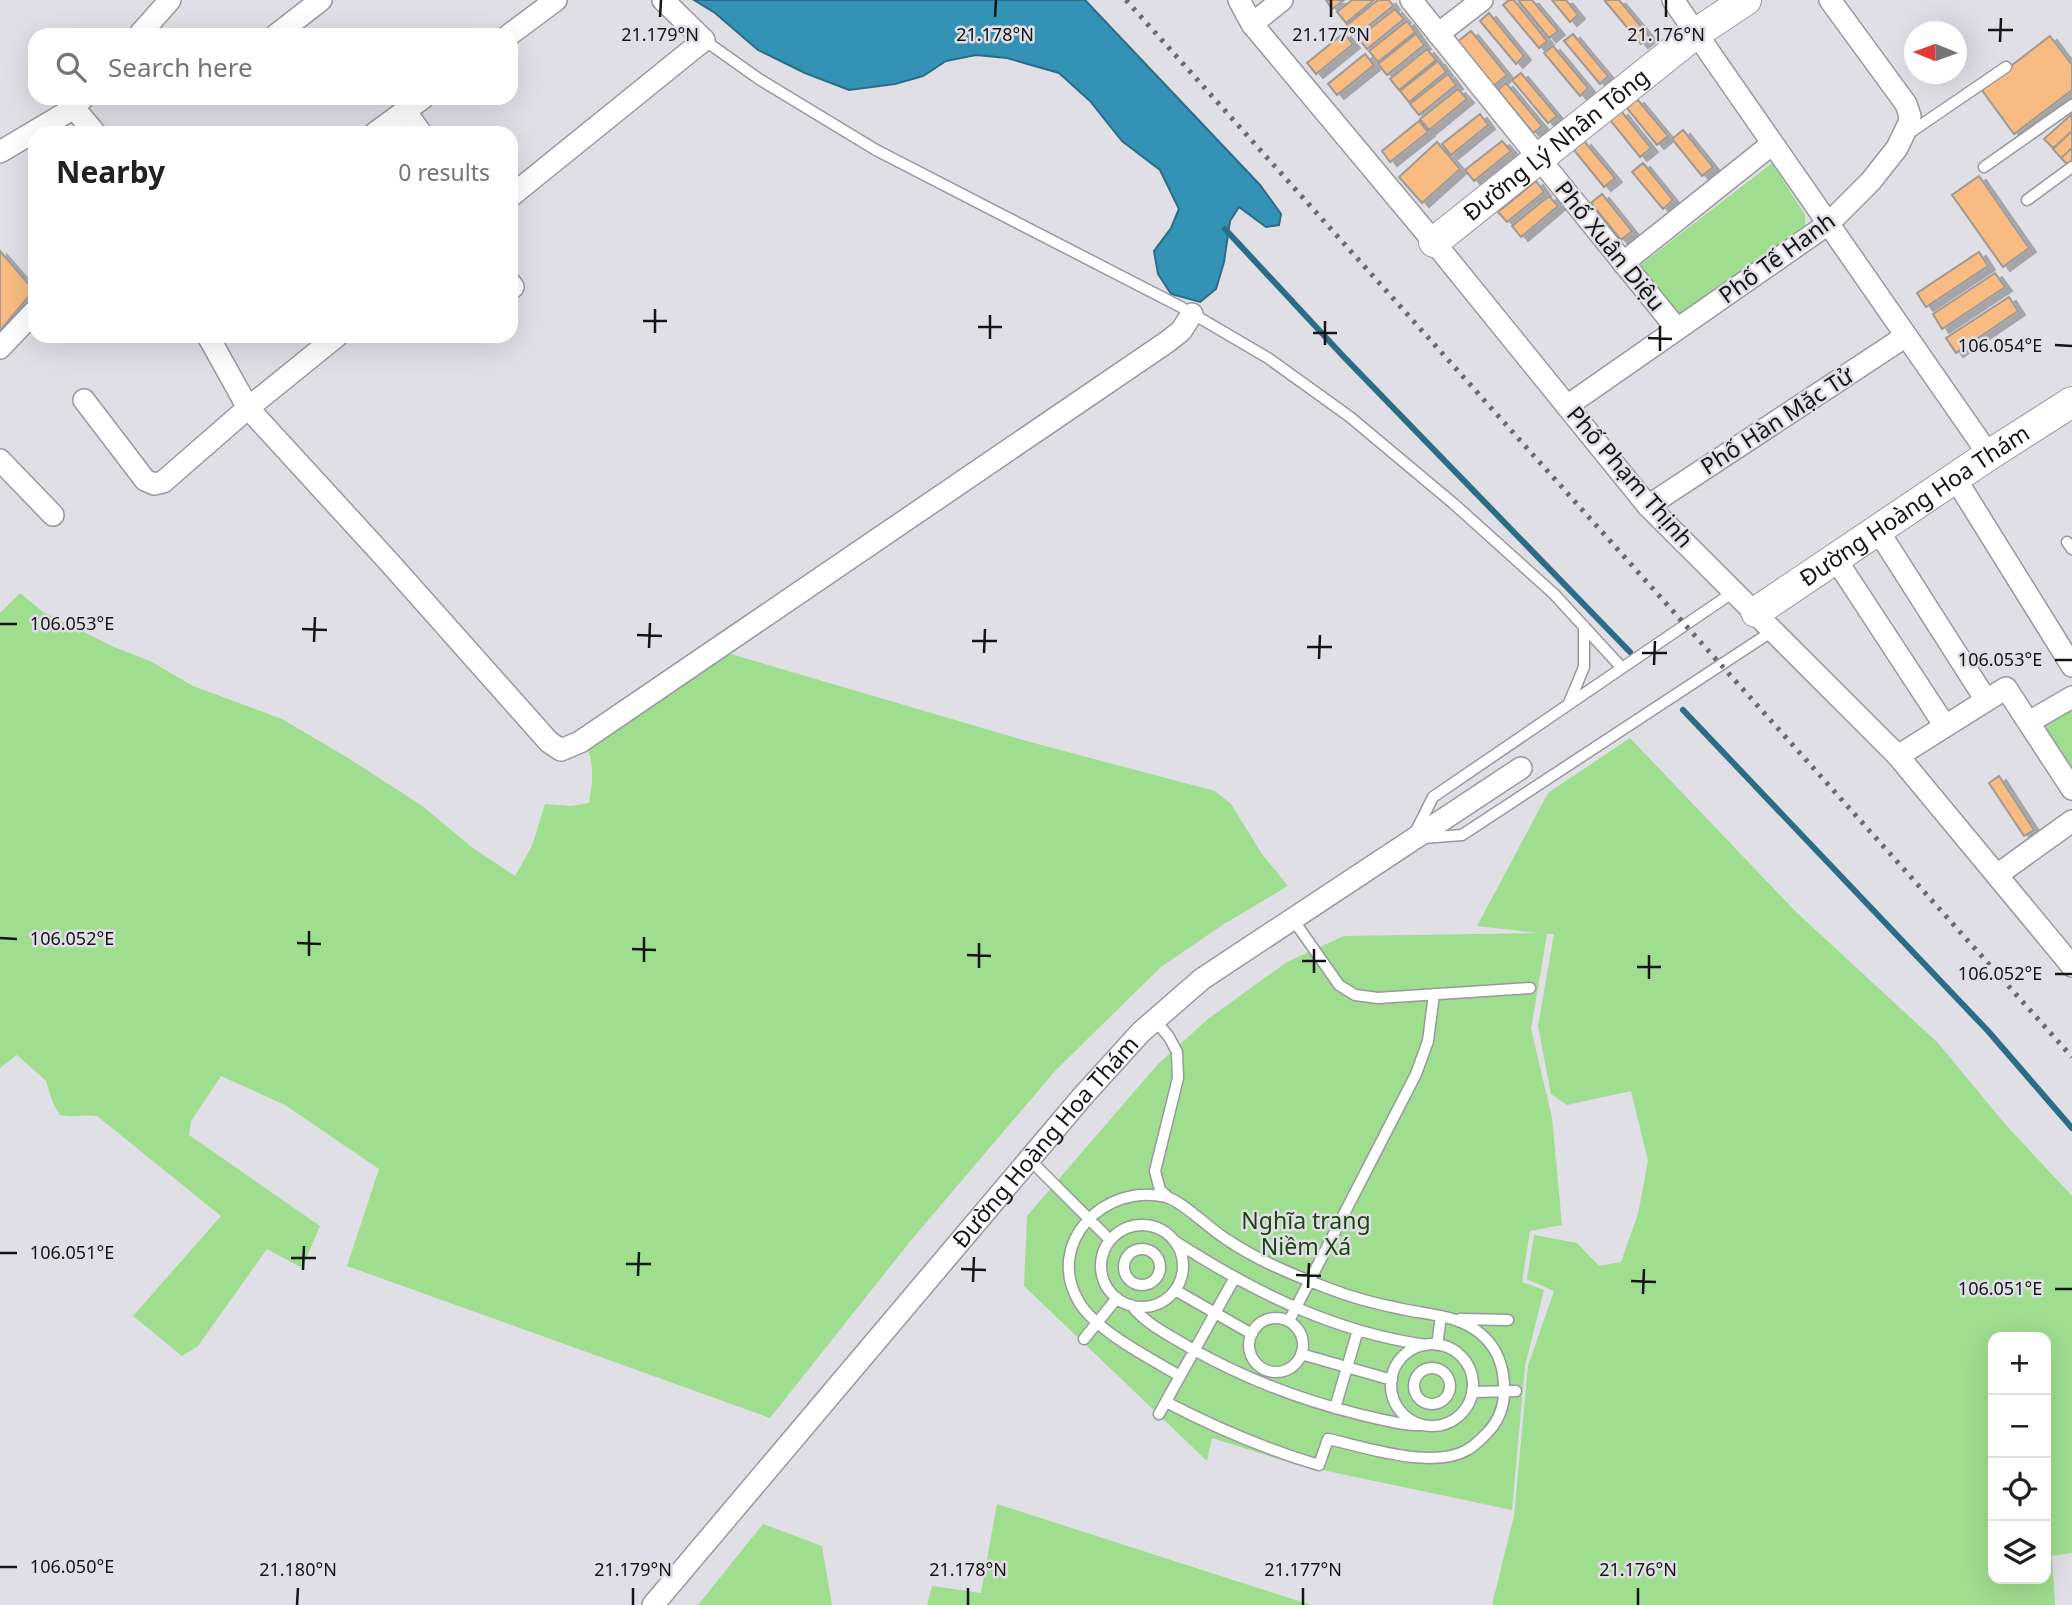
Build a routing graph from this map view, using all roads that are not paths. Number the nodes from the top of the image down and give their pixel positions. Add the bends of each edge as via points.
1 (170, 0) edge
2 (321, 0) edge
3 (556, 0) edge
4 (663, 0) edge
5 (1240, 0) edge
6 (1282, 0) edge
7 (1411, 0) edge
8 (1482, 0) edge
9 (1673, 0) edge
10 (1746, 0) edge
11 (1830, 0) edge
12 (1252, 24) junction
13 (145, 28) edge
14 (285, 28) edge
15 (518, 28) edge
16 (1438, 34) junction
17 (1695, 34) junction
18 (705, 40) junction
19 (2006, 67) dead end
20 (75, 105) edge
21 (79, 105) edge
22 (413, 105) edge
23 (2072, 105) edge
24 (405, 111) junction
25 (41, 126) edge
26 (91, 126) edge
27 (385, 126) edge
28 (416, 126) edge
29 (28, 134) edge
30 (1903, 138) junction
31 (1772, 144) junction
32 (0, 152) edge
33 (1539, 159) junction
34 (1983, 167) dead end
35 (2072, 167) edge
36 (518, 190) edge
37 (2027, 200) dead end
38 (1828, 224) junction
39 (1434, 242) junction
40 (1623, 263) junction
41 (1192, 314) junction
42 (28, 318) edge
43 (1677, 329) junction
44 (1906, 336) junction
45 (212, 343) edge
46 (328, 343) edge
47 (0, 348) edge
48 (84, 400) dead end
49 (2072, 402) edge
50 (1567, 405) junction
51 (248, 408) junction
52 (1989, 455) junction
53 (0, 460) edge
54 (1955, 478) junction
55 (1648, 506) junction
56 (53, 515) dead end
57 (1877, 529) junction
58 (1835, 558) junction
59 (1735, 591) junction
60 (1765, 621) junction
61 (1584, 626) junction
62 (2072, 666) edge
63 (1622, 668) junction
64 (2072, 697) edge
65 (1986, 700) junction
66 (1567, 705) junction
67 (2029, 722) junction
68 (1945, 726) junction
69 (1898, 756) junction
70 (1521, 768) dead end
71 (2072, 789) edge
72 (2072, 821) edge
73 (1413, 839) junction
74 (1997, 875) junction
75 (1292, 918) junction
76 (2072, 966) edge
77 (1530, 988) dead end
78 (1434, 995) junction
79 (1154, 1020) junction
80 (1030, 1159) junction
81 (1168, 1197) junction
82 (1088, 1219) junction
83 (1137, 1225) junction
84 (1110, 1240) junction
85 (1176, 1242) junction
86 (1139, 1249) junction
87 (1182, 1261) junction
88 (1159, 1263) junction
89 (1124, 1269) junction
90 (1101, 1270) junction
91 (1234, 1279) junction
92 (1309, 1281) junction
93 (1145, 1284) junction
94 (1175, 1290) junction
95 (1117, 1298) junction
96 (1131, 1305) junction
97 (1146, 1307) junction
98 (1295, 1308) junction
99 (1215, 1314) junction
100 (1441, 1317) junction
101 (1454, 1319) junction
102 (1289, 1321) junction
103 (1508, 1321) dead end
104 (1098, 1322) junction
105 (1358, 1330) junction
106 (1252, 1334) junction
107 (1084, 1339) dead end
108 (1432, 1345) junction
109 (1195, 1350) junction
110 (1407, 1353) junction
111 (1301, 1354) junction
112 (1465, 1361) junction
113 (1347, 1368) junction
114 (1421, 1373) junction
115 (1446, 1375) junction
116 (1180, 1376) junction
117 (1392, 1380) junction
118 (1510, 1391) junction
119 (1472, 1392) junction
120 (1418, 1396) junction
121 (1442, 1401) junction
122 (1166, 1402) junction
123 (1335, 1408) junction
124 (1400, 1411) junction
125 (1159, 1414) dead end
126 (1457, 1418) junction
127 (1421, 1425) junction
128 (653, 1605) edge

1 - 13 street
2 - 14 street
3 - 15 street
4 - 18 street
5 - 12 street, Phố Phạm Thịnh
6 - 12 street
7 - 16 street, Phố Xuân Diệu
8 - 16 street
9 - 17 street
10 - 17 street, Đường Lý Nhân Tông
11 - 30 street, Phố Tế Hanh via 1906,104 1910,116
12 - 39 street, Phố Phạm Thịnh
16 - 33 street, Phố Xuân Diệu
17 - 31 street
17 - 33 street, Đường Lý Nhân Tông
18 - 36 street
18 - 41 lane via 759,79 876,149
19 - 30 lane
20 - 25 street
21 - 26 street
22 - 24 street
23 - 34 lane
24 - 27 street
24 - 28 street
29 - 32 street
30 - 38 street, Phố Tế Hanh via 1871,181
31 - 38 street
31 - 40 street
33 - 39 street, Đường Lý Nhân Tông
33 - 40 street, Phố Xuân Diệu
35 - 37 lane
38 - 43 street, Phố Tế Hanh
38 - 44 street
39 - 50 street, Phố Phạm Thịnh
40 - 43 street, Phố Xuân Diệu
41 - 51 street via 1167,342 580,742 561,750
41 - 61 lane via 1268,358 1350,417 1554,594
42 - 47 street
43 - 50 street, Phố Tế Hanh
44 - 52 street
44 - 55 street, Phố Hàn Mặc Tử
45 - 51 street
46 - 51 street
48 - 51 street via 145,480 154,484 163,482
49 - 52 street, Đường Hoàng Hoa Thám
50 - 55 street, Phố Phạm Thịnh
52 - 54 street, Đường Hoàng Hoa Thám
53 - 56 street
54 - 57 street, Đường Hoàng Hoa Thám
54 - 62 street
55 - 59 street, Phố Phạm Thịnh
57 - 58 street, Đường Hoàng Hoa Thám
57 - 65 street
58 - 60 street, Đường Hoàng Hoa Thám
58 - 68 street
59 - 60 street, Phố Phạm Thịnh
59 - 63 lane
60 - 69 street, Phố Phạm Thịnh
60 - 73 lane via 1462,835
61 - 63 lane
61 - 66 lane via 1584,667
63 - 66 lane
64 - 67 street
65 - 67 street via 2006,688
65 - 68 street
66 - 73 lane via 1433,797
67 - 71 street
68 - 69 street
69 - 74 street, Phố Phạm Thịnh
70 - 73 street, Đường Hoàng Hoa Thám
72 - 74 street
73 - 75 street, Đường Hoàng Hoa Thám
74 - 76 street, Phố Phạm Thịnh
75 - 78 lane via 1339,985 1355,995
75 - 79 street, Đường Hoàng Hoa Thám via 1202,979
77 - 78 lane
78 - 92 lane via 1428,1041 1416,1074
79 - 80 street, Đường Hoàng Hoa Thám
79 - 81 lane via 1177,1052 1178,1078 1155,1171 1160,1190
80 - 82 lane
80 - 128 street, Đường Hoàng Hoa Thám
81 - 82 lane via 1125,1196
81 - 92 lane via 1226,1239
82 - 84 lane
82 - 104 lane via 1075,1237 1069,1268 1078,1300
83 - 84 lane
83 - 85 lane via 1159,1228
83 - 86 lane
84 - 90 lane via 1102,1254
85 - 87 lane
85 - 91 lane
86 - 88 lane via 1153,1253
86 - 89 lane via 1128,1256
87 - 88 lane
87 - 94 lane
88 - 93 lane via 1158,1275
89 - 90 lane
89 - 93 lane via 1132,1282
90 - 95 lane
91 - 98 lane
91 - 99 lane
92 - 98 lane
92 - 100 lane via 1368,1301
93 - 97 lane
94 - 97 lane
94 - 99 lane
95 - 96 lane
95 - 104 lane
96 - 97 lane
96 - 109 lane via 1144,1320
98 - 102 lane
98 - 105 lane
99 - 106 lane
99 - 109 lane
100 - 101 lane
100 - 108 lane
101 - 103 lane
101 - 118 lane via 1491,1343
102 - 106 lane via 1265,1320
102 - 111 lane via 1300,1333
104 - 107 lane
104 - 116 lane
105 - 108 lane
105 - 113 lane
106 - 111 lane via 1250,1353 1266,1370 1289,1368
108 - 110 lane
108 - 112 lane via 1449,1348
109 - 116 lane
109 - 123 lane via 1286,1394
110 - 114 lane
110 - 117 lane
111 - 113 lane
112 - 115 lane
112 - 119 lane
113 - 117 lane
113 - 123 lane
114 - 115 lane via 1433,1368
114 - 120 lane via 1415,1386
115 - 121 lane via 1450,1389
116 - 122 lane
117 - 124 lane
118 - 119 lane
118 - 122 lane via 1492,1428 1466,1451 1439,1458 1419,1457 1328,1439 1319,1465 1255,1444
119 - 126 lane
120 - 121 lane via 1428,1404
120 - 124 lane
121 - 126 lane
122 - 125 lane
123 - 127 lane
124 - 127 lane
126 - 127 lane via 1433,1427

